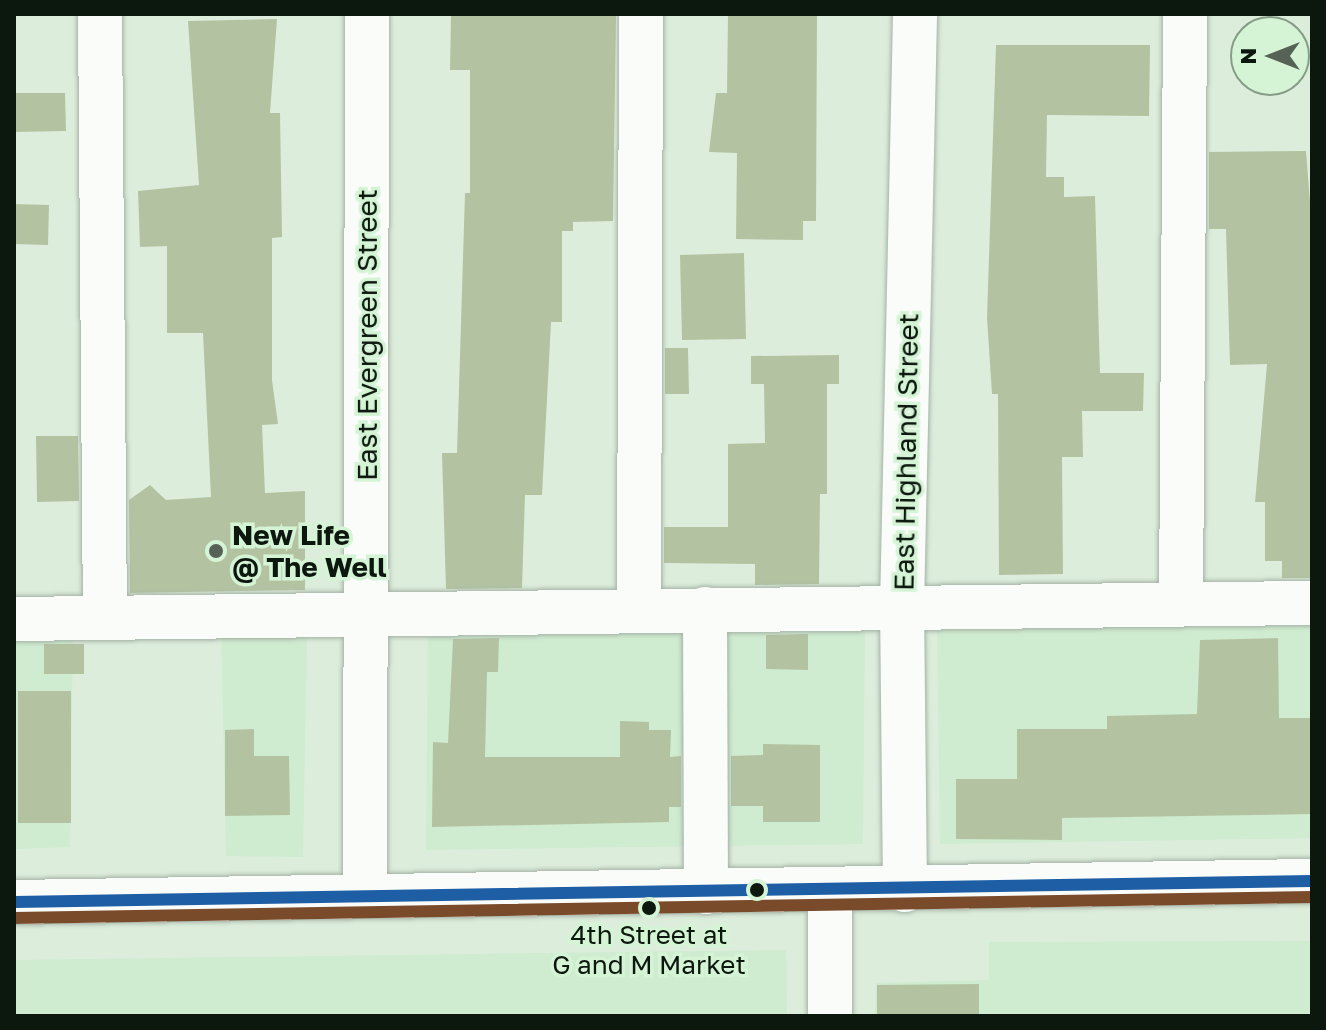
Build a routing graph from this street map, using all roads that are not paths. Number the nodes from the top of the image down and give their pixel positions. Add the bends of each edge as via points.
1 (100, 14) edge
2 (367, 14) edge
3 (641, 14) edge
4 (915, 14) edge
5 (1185, 14) edge
6 (1312, 603) edge
7 (1181, 604) junction
8 (902, 607) junction
9 (705, 609) junction
10 (639, 610) junction
11 (367, 614) junction
12 (105, 618) junction
13 (14, 619) edge
14 (1312, 881) edge
15 (905, 890) junction
16 (830, 891) junction
17 (706, 892) junction
18 (365, 896) junction
19 (14, 902) edge
20 (830, 1016) edge

1 - 12 street
2 - 11 street, East Evergreen Street
3 - 10 street
4 - 8 street, East Highland Street
5 - 7 street
6 - 7 street
7 - 8 street
8 - 9 street
8 - 15 street, East Highland Street
9 - 10 street
9 - 17 street
10 - 11 street
11 - 12 street
11 - 18 street, East Evergreen Street
12 - 13 street
14 - 15 street
15 - 16 street
16 - 17 street
16 - 20 street
17 - 18 street
18 - 19 street

